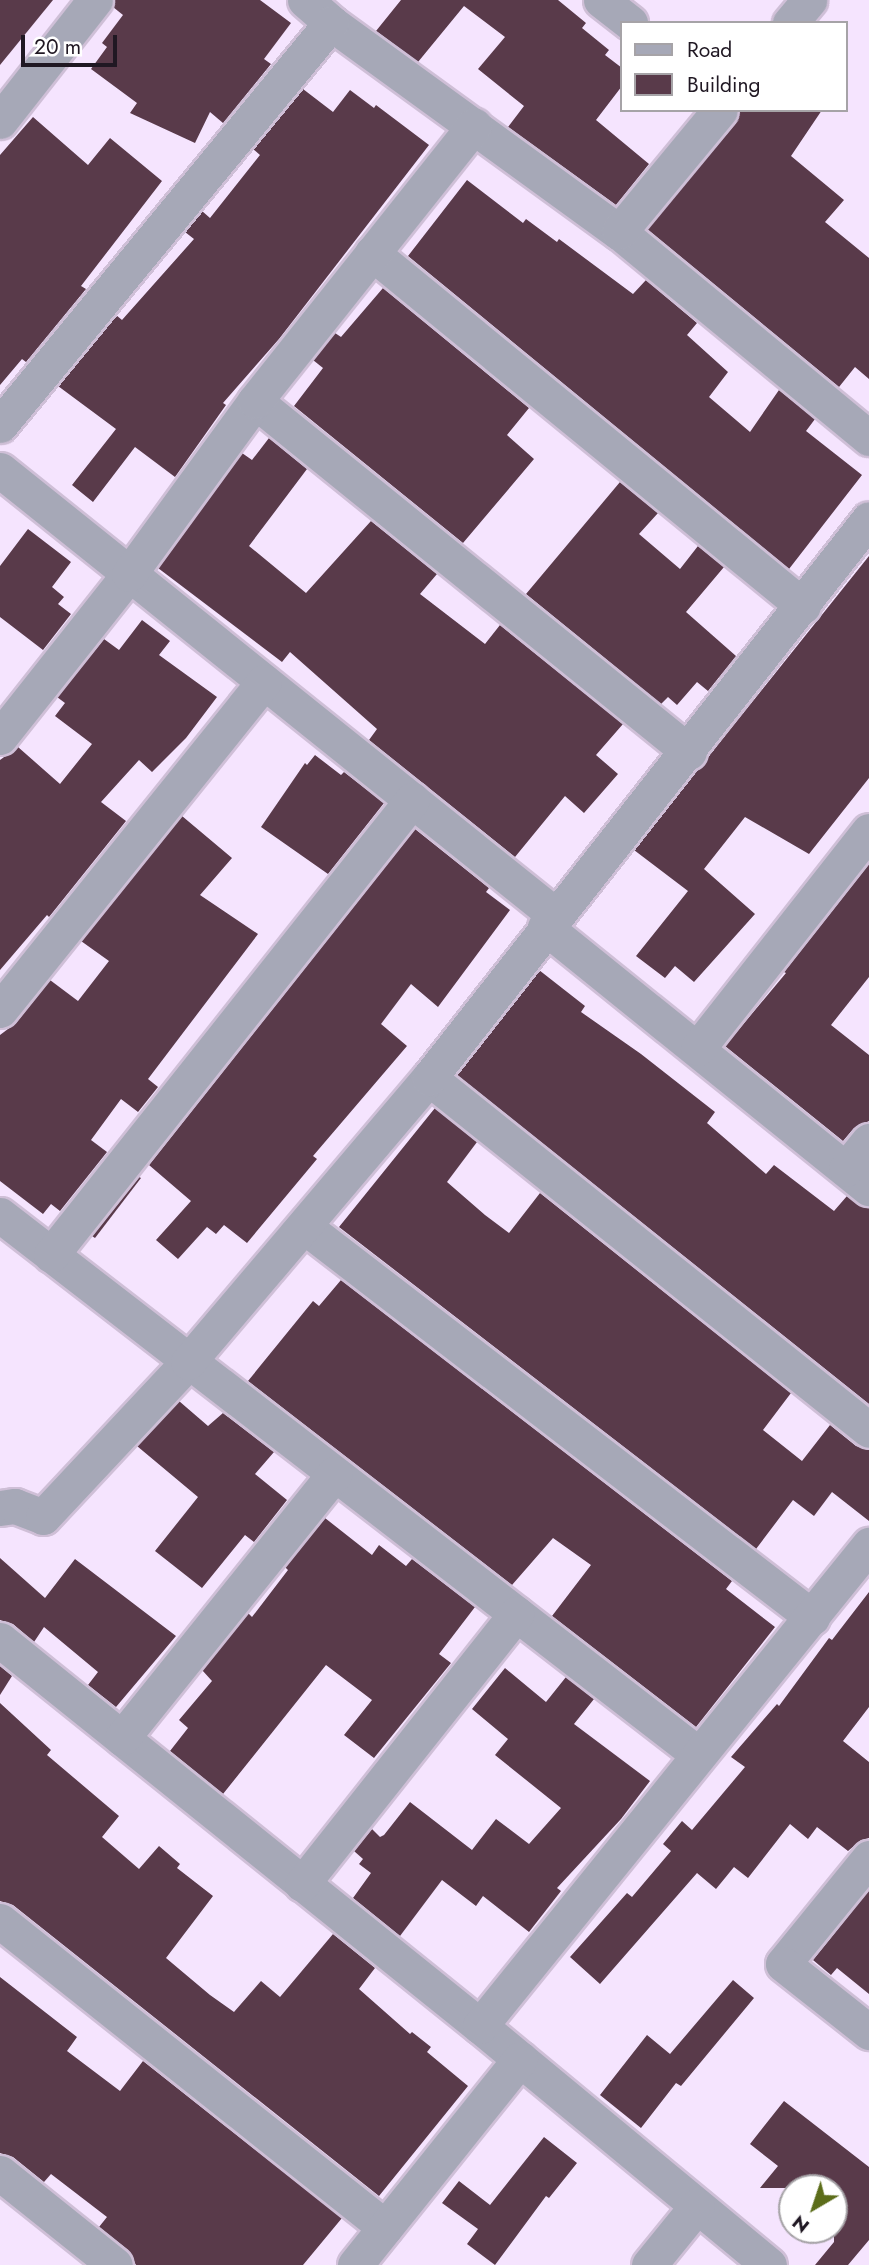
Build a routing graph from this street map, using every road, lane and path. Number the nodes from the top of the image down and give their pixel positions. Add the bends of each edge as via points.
1 (95, 0) edge
2 (305, 0) edge
3 (601, 0) edge
4 (809, 0) edge
5 (627, 21) edge
6 (792, 21) edge
7 (331, 23) junction
8 (718, 112) edge
9 (0, 121) edge
10 (474, 126) junction
11 (619, 232) junction
12 (372, 253) junction
13 (256, 401) junction
14 (0, 425) edge
15 (869, 439) edge
16 (0, 470) edge
17 (869, 519) edge
18 (129, 574) junction
19 (803, 606) junction
20 (264, 682) junction
21 (0, 737) edge
22 (689, 752) junction
23 (412, 800) junction
24 (869, 831) edge
25 (550, 921) junction
26 (0, 1010) edge
27 (698, 1048) junction
28 (429, 1078) junction
29 (869, 1141) edge
30 (858, 1179) edge
31 (0, 1215) edge
32 (305, 1227) junction
33 (51, 1255) junction
34 (188, 1362) junction
35 (869, 1430) edge
36 (334, 1474) junction
37 (0, 1507) edge
38 (869, 1545) edge
39 (516, 1614) junction
40 (812, 1617) junction
41 (0, 1640) edge
42 (122, 1738) junction
43 (698, 1754) junction
44 (869, 1858) edge
45 (302, 1884) junction
46 (0, 1921) edge
47 (480, 2026) junction
48 (869, 2032) edge
49 (520, 2060) junction
50 (0, 2174) edge
51 (697, 2206) junction
52 (385, 2227) junction
53 (116, 2265) edge
54 (355, 2265) edge
55 (649, 2265) edge
56 (769, 2265) edge

1 - 9 street
2 - 7 street
3 - 5 street
4 - 6 street
7 - 10 street
7 - 14 street
8 - 11 street
10 - 11 street
10 - 12 street
11 - 15 street
12 - 13 street
12 - 19 street
13 - 18 street
13 - 22 street
16 - 18 street
17 - 19 street
18 - 20 street
18 - 21 street
19 - 22 street
20 - 23 street
20 - 26 street
22 - 25 street
23 - 25 street
23 - 33 street
24 - 27 street
25 - 27 street
25 - 28 street
27 - 30 street
28 - 32 street
28 - 35 street
29 - 30 street
31 - 33 street
32 - 34 street
32 - 40 street
33 - 34 street
34 - 36 street
34 - 37 street via 43,1517 15,1506
36 - 39 street
36 - 42 street
38 - 40 street
39 - 43 street
39 - 45 street
40 - 43 street
41 - 42 street
42 - 45 street
43 - 47 street
44 - 48 street via 783,1964
45 - 47 street
46 - 52 street
47 - 49 street
49 - 51 street
49 - 52 street
50 - 53 street
51 - 55 street
51 - 56 street
52 - 54 street

